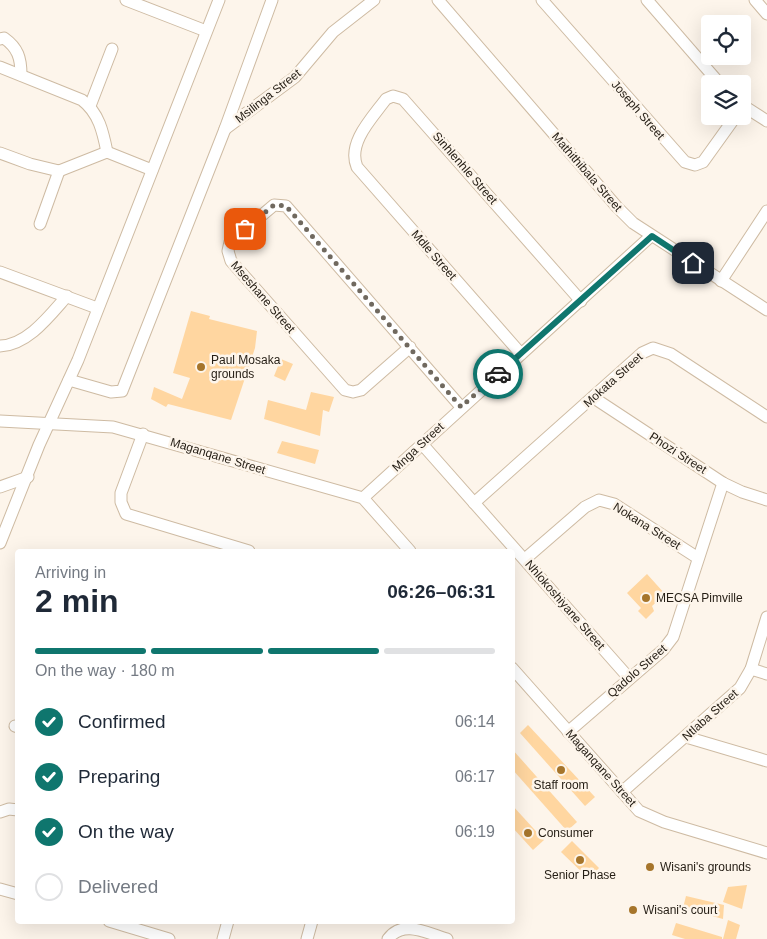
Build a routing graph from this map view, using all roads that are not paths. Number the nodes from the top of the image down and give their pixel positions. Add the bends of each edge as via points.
1 (126, 0) edge
2 (219, 0) edge
3 (272, 0) edge
4 (374, 0) edge
5 (438, 0) edge
6 (542, 0) edge
7 (647, 0) edge
8 (755, 0) edge
9 (767, 14) edge
10 (206, 31) junction
11 (0, 39) edge
12 (112, 49) dead end
13 (0, 68) edge
14 (20, 75) junction
15 (712, 75) edge
16 (90, 106) junction
17 (751, 111) edge
18 (767, 121) edge
19 (730, 125) edge
20 (224, 129) junction
21 (107, 152) junction
22 (0, 153) edge
23 (353, 154) joint
24 (152, 170) junction
25 (59, 171) junction
26 (767, 212) edge
27 (40, 224) dead end
28 (652, 236) junction
29 (0, 272) edge
30 (721, 281) junction
31 (68, 296) junction
32 (580, 301) junction
33 (97, 308) junction
34 (767, 310) edge
35 (0, 346) edge
36 (410, 347) junction
37 (521, 354) junction
38 (69, 380) junction
39 (594, 398) junction
40 (461, 407) junction
41 (767, 417) edge
42 (0, 421) edge
43 (49, 422) junction
44 (143, 434) junction
45 (422, 444) junction
46 (28, 476) junction
47 (723, 482) junction
48 (0, 486) edge
49 (363, 498) junction
50 (767, 500) edge
51 (474, 503) junction
52 (0, 543) edge
53 (242, 549) edge
54 (408, 549) edge
55 (698, 558) junction
56 (525, 559) junction
57 (767, 616) edge
58 (751, 669) junction
59 (515, 671) edge
60 (767, 674) edge
61 (628, 678) junction
62 (568, 732) junction
63 (686, 737) junction
64 (767, 761) edge
65 (622, 792) junction
66 (15, 810) edge
67 (0, 812) edge
68 (767, 853) edge
69 (0, 889) edge
70 (15, 893) edge
71 (119, 924) edge
72 (227, 924) edge
73 (311, 924) edge
74 (169, 939) edge
75 (222, 939) edge
76 (307, 939) edge
77 (388, 939) edge
78 (447, 939) edge

1 - 10 street
2 - 10 street
3 - 20 street
4 - 20 street, Msilinga Street via 333,32 295,78
5 - 28 street, Mathithibala Street via 617,207 633,224
6 - 19 street, Joseph Street via 685,162 695,165 703,162
7 - 15 street
8 - 9 street
10 - 24 street
11 - 14 street via 4,38 14,46 19,56
12 - 16 street
13 - 14 street
14 - 16 street
16 - 21 street via 98,119
17 - 18 street
20 - 38 street via 122,391 111,392
21 - 24 street
21 - 25 street
22 - 25 street via 14,160
23 - 32 street, Sinhlenhle Street via 358,140 386,99 400,96
23 - 37 street, Mdle Street via 357,167
24 - 33 street
25 - 27 street
26 - 30 street
28 - 30 street, Mathithibala Street
28 - 32 street, Mnga Street
29 - 31 street
30 - 34 street, Mathithibala Street
31 - 33 street
31 - 35 street via 45,321 22,339
32 - 37 street, Mnga Street
33 - 38 street
36 - 36 street, Mseshane Street via 286,206 274,205 230,242 231,261 345,390 361,390
36 - 40 street, Mseshane Street
37 - 40 street, Mnga Street
38 - 43 street
39 - 41 street, Mokata Street via 642,353 655,348 671,354
39 - 47 street, Phozi Street
39 - 51 street, Mokata Street
40 - 45 street, Mnga Street
42 - 43 street, Maganqane Street
43 - 44 street, Maganqane Street via 113,427
43 - 46 street
44 - 49 street, Maganqane Street
44 - 53 street via 121,493 126,514
45 - 49 street, Mnga Street
45 - 51 street, Nhlokoshiyane Street
46 - 48 street
46 - 52 street
47 - 50 street, Phozi Street
47 - 55 street, Qadolo Street
49 - 54 street
51 - 56 street, Nhlokoshiyane Street
55 - 56 street, Nokana Street via 614,504 599,500 585,506
55 - 61 street, Qadolo Street via 673,637 663,650
56 - 61 street, Nhlokoshiyane Street
57 - 58 street, Ntlaba Street
58 - 60 street
58 - 63 street, Ntlaba Street via 740,688
59 - 62 street, Maganqane Street
61 - 62 street, Qadolo Street
62 - 65 street, Maganqane Street
63 - 64 street
63 - 65 street, Ntlaba Street
65 - 68 street, Maganqane Street via 640,811 664,822
66 - 67 street
69 - 70 street
71 - 74 street
72 - 75 street
73 - 76 street
77 - 78 street via 396,931 407,928

